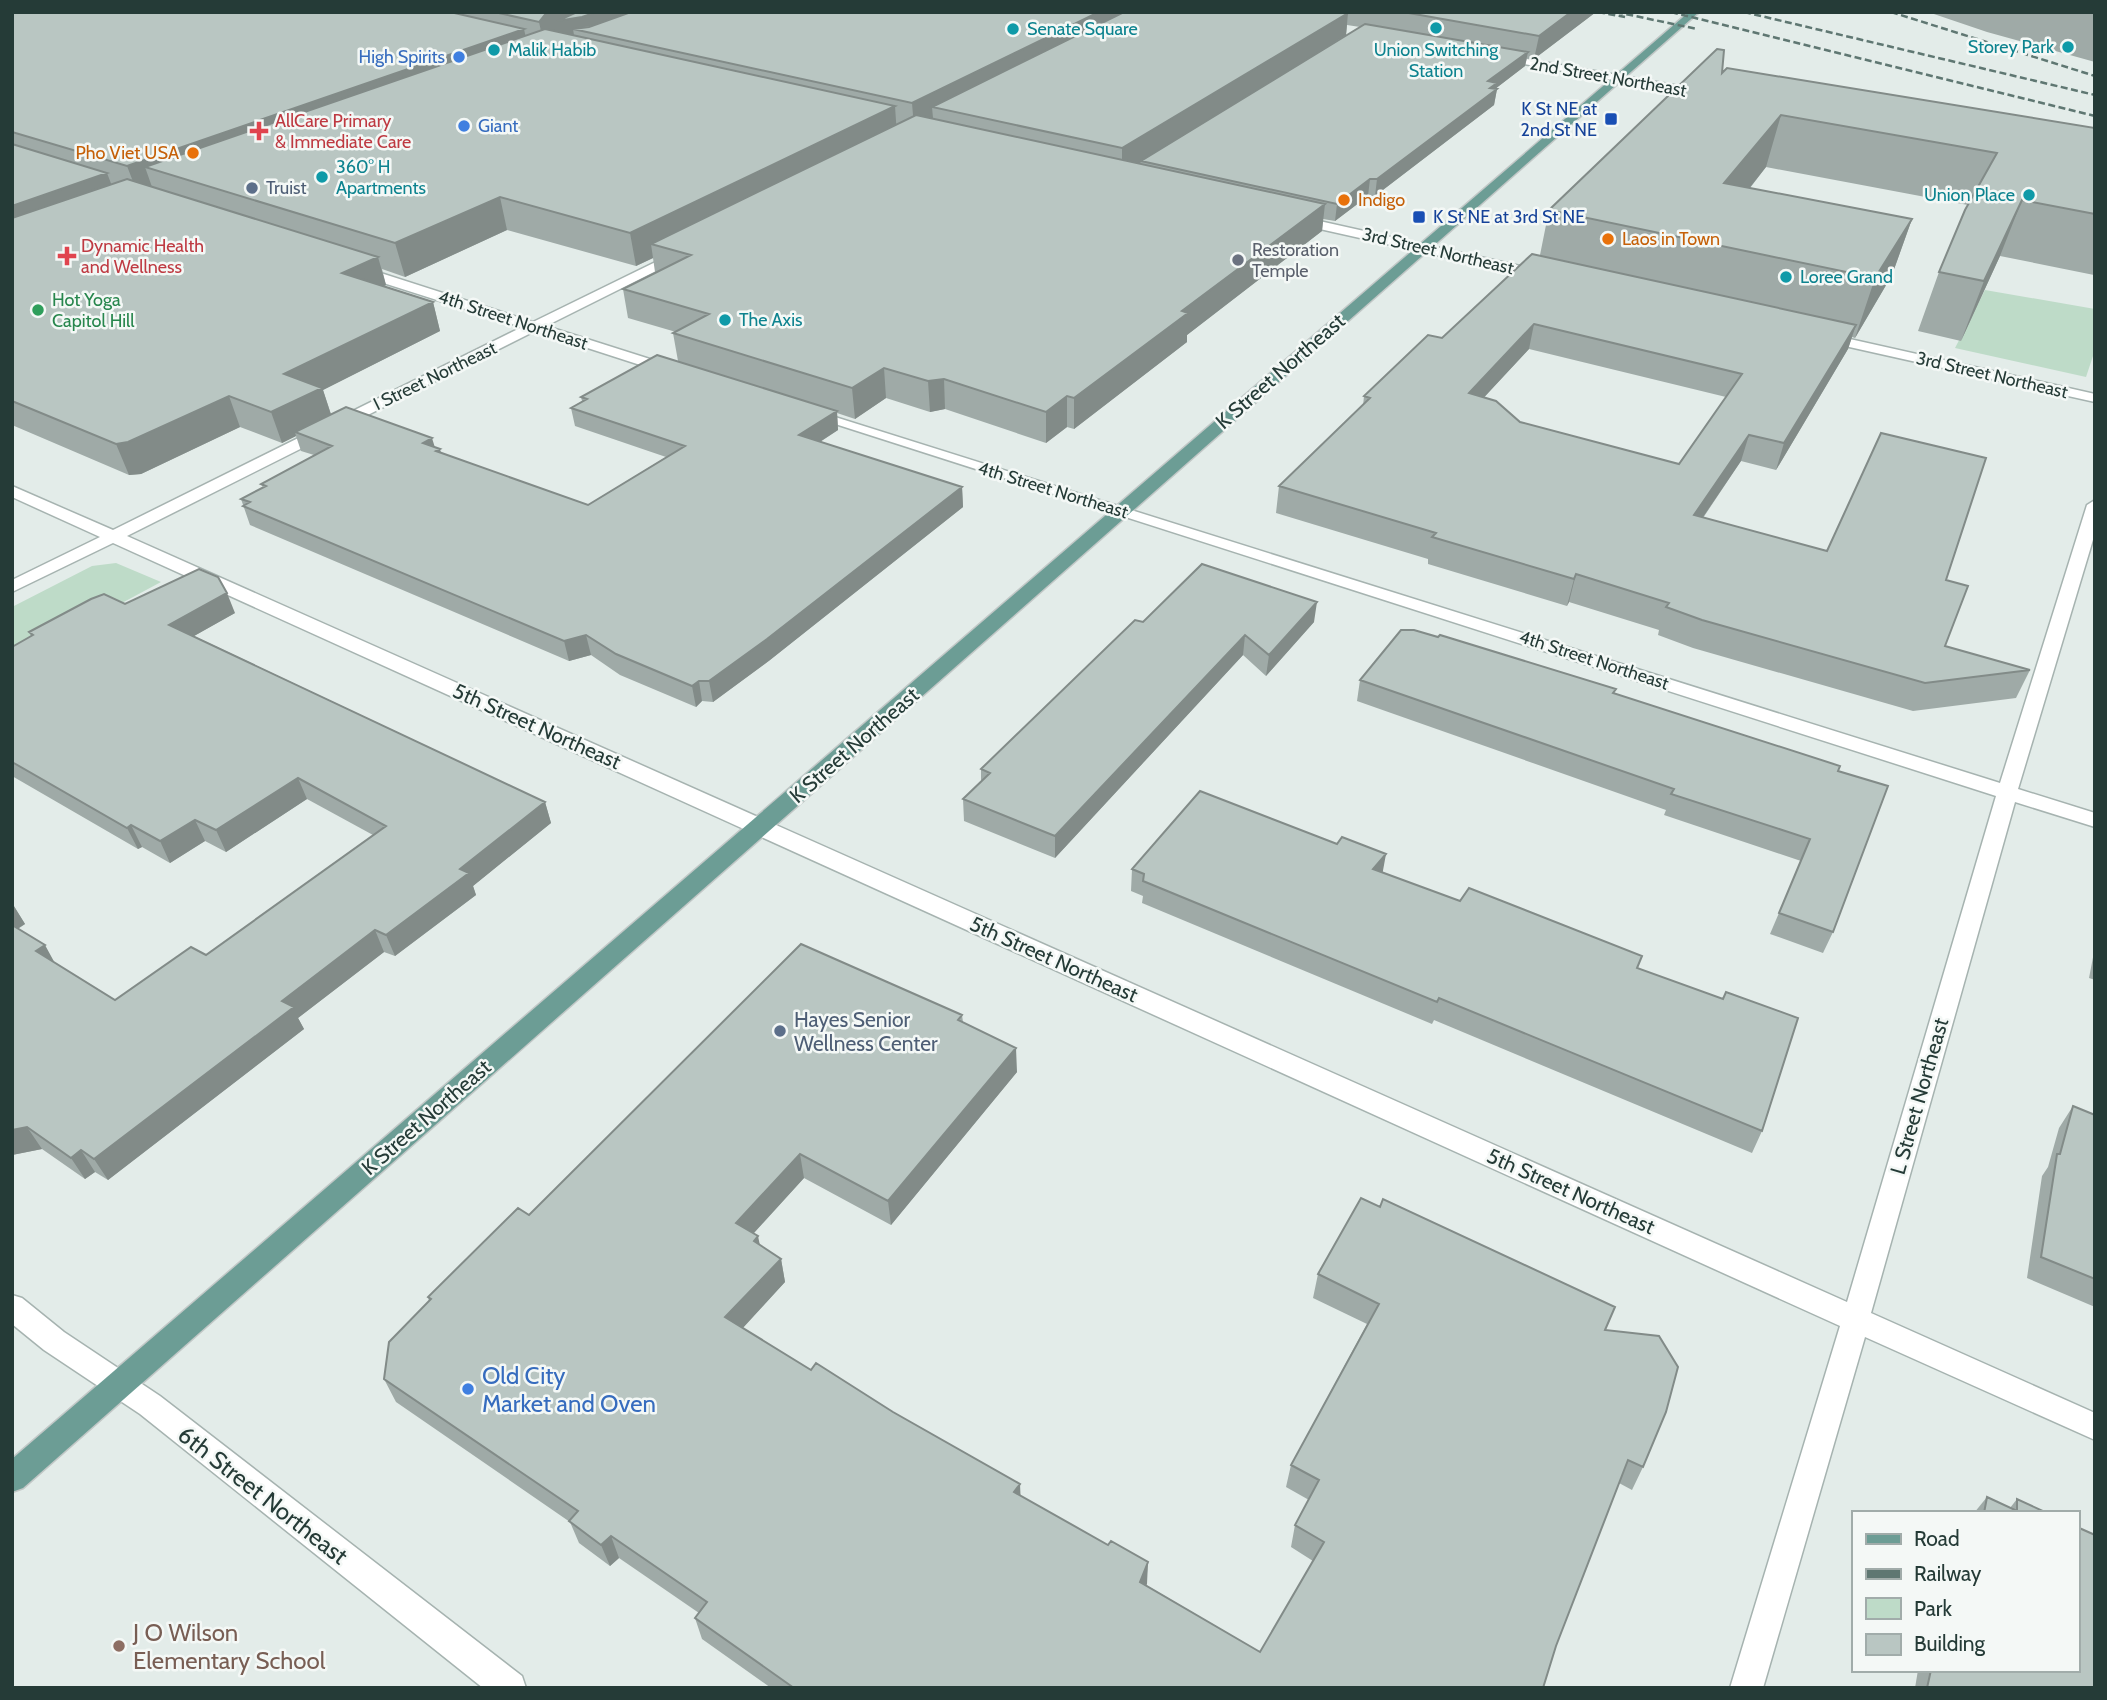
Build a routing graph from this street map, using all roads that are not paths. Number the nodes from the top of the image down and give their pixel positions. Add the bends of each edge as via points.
1 (1695, 12) edge
2 (1486, 54) edge
3 (1618, 79) junction
4 (1709, 94) edge
5 (1289, 218) edge
6 (691, 248) edge
7 (1422, 248) junction
8 (347, 267) edge
9 (1555, 277) edge
10 (535, 327) junction
11 (1806, 334) edge
12 (687, 375) edge
13 (2095, 398) edge
14 (803, 411) edge
15 (12, 491) edge
16 (2095, 505) edge
17 (1120, 510) junction
18 (113, 536) junction
19 (2085, 572) edge
20 (12, 587) edge
21 (2007, 792) junction
22 (2095, 820) edge
23 (761, 826) junction
24 (12, 1307) edge
25 (1856, 1319) junction
26 (120, 1383) junction
27 (2095, 1427) edge
28 (12, 1478) edge
29 (510, 1688) edge
30 (1746, 1688) edge

1 - 3 main road, K Street Northeast
2 - 3 street, 2nd Street Northeast
3 - 4 street, 2nd Street Northeast
3 - 7 main road, K Street Northeast
5 - 7 street, 3rd Street Northeast
6 - 10 street, I Street Northeast
7 - 9 street, 3rd Street Northeast
7 - 17 main road, K Street Northeast
8 - 10 street, 4th Street Northeast
10 - 12 street, 4th Street Northeast
10 - 18 street, I Street Northeast
11 - 13 street, 3rd Street Northeast
14 - 17 street, 4th Street Northeast
15 - 18 street, 5th Street Northeast
16 - 19 street, L Street Northeast
17 - 21 street, 4th Street Northeast
17 - 23 main road, K Street Northeast
18 - 20 street, I Street Northeast
18 - 23 street, 5th Street Northeast
19 - 21 street, L Street Northeast
21 - 22 street, 4th Street Northeast
21 - 25 street, L Street Northeast
23 - 25 street, 5th Street Northeast
23 - 26 main road, K Street Northeast
24 - 26 street, 6th Street Northeast
25 - 27 street, 5th Street Northeast
25 - 30 street, L Street Northeast
26 - 28 main road, K Street Northeast
26 - 29 street, 6th Street Northeast

